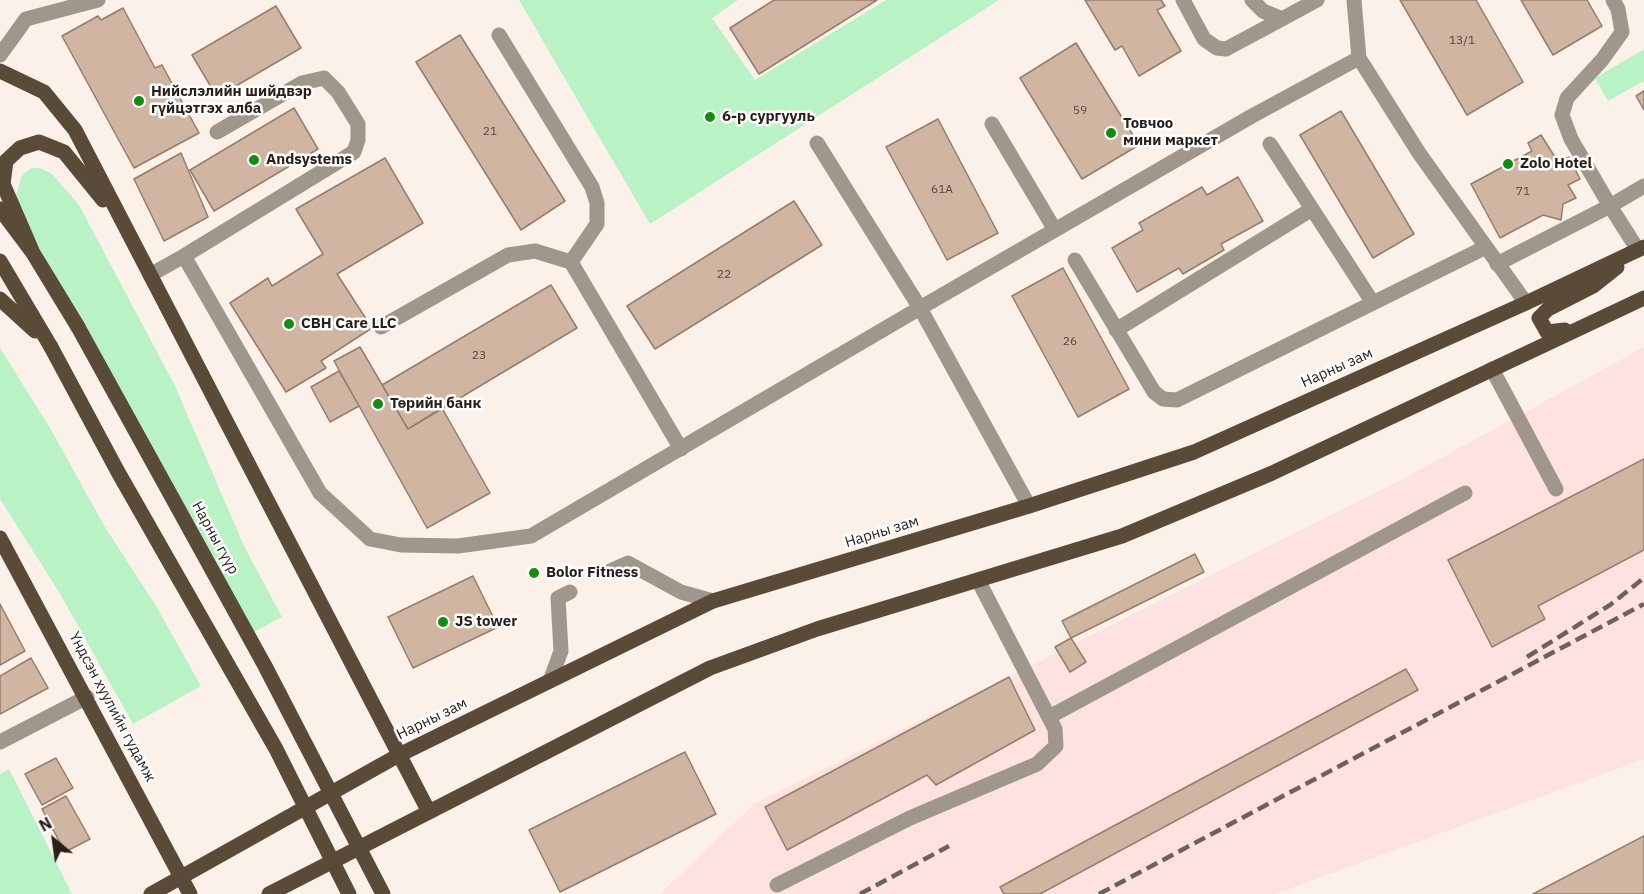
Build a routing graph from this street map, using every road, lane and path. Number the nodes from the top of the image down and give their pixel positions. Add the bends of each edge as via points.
1 (98, 0) edge
2 (1183, 0) edge
3 (1252, 0) edge
4 (1317, 0) edge
5 (1354, 0) edge
6 (1613, 0) edge
7 (1282, 19) junction
8 (499, 35) dead end
9 (0, 55) edge
10 (1359, 58) junction
11 (0, 71) edge
12 (992, 124) dead end
13 (217, 132) dead end
14 (817, 143) dead end
15 (1270, 144) dead end
16 (1644, 186) edge
17 (1610, 206) junction
18 (0, 209) edge
19 (1312, 209) junction
20 (124, 226) junction
21 (1055, 230) junction
22 (1486, 248) junction
23 (1641, 248) edge
24 (33, 253) junction
25 (184, 256) junction
26 (1075, 260) dead end
27 (0, 261) edge
28 (571, 262) junction
29 (1497, 264) junction
30 (150, 275) junction
31 (0, 298) edge
32 (1644, 298) edge
33 (1373, 303) junction
34 (1526, 303) junction
35 (920, 308) junction
36 (381, 327) dead end
37 (1578, 329) junction
38 (1116, 330) junction
39 (51, 346) junction
40 (1492, 369) junction
41 (681, 449) junction
42 (1556, 489) dead end
43 (1465, 493) dead end
44 (1029, 506) junction
45 (0, 538) edge
46 (610, 571) dead end
47 (978, 580) junction
48 (570, 592) dead end
49 (713, 601) junction
50 (550, 681) junction
51 (87, 697) junction
52 (1049, 717) junction
53 (0, 742) edge
54 (399, 755) junction
55 (429, 812) junction
56 (182, 878) junction
57 (777, 885) dead end
58 (151, 894) edge
59 (190, 894) edge
60 (269, 894) edge
61 (349, 894) edge
62 (383, 894) edge

1 - 9 street via 26,19
2 - 7 street via 1204,39 1226,50
3 - 7 street via 1263,11
4 - 7 street
5 - 10 street
6 - 17 street via 1622,32 1567,98 1562,115 1570,139
8 - 28 street via 592,187 597,224
10 - 21 street
10 - 22 street
11 - 20 main road via 44,93 69,123
12 - 21 street
13 - 25 street via 302,83 324,78 358,124 354,152
14 - 35 street
15 - 19 street
16 - 17 street
17 - 23 street
17 - 29 street
18 - 24 main road, Нарны гүүр
19 - 33 street
19 - 38 street
20 - 24 main road via 64,152 39,142 20,147 6,160 3,184
20 - 30 main road
21 - 35 street
22 - 29 street
22 - 33 street
23 - 34 main road, Нарны зам
23 - 37 main road via 1593,286 1548,309 1539,318 1547,332
24 - 62 main road, Нарны гүүр, bridge via 265,666
25 - 30 street
25 - 41 street via 320,493 370,539 400,545 458,546 531,536
26 - 38 street
27 - 39 main road
28 - 36 street via 535,251 508,255
28 - 41 street
29 - 34 street
30 - 54 main road
31 - 39 main road
32 - 37 main road
33 - 38 street via 1177,400 1163,399 1154,392
34 - 44 main road, Нарны зам via 1194,452
35 - 41 street
35 - 44 street
37 - 40 main road
39 - 61 main road, bridge via 276,749
40 - 42 street
40 - 47 main road via 1270,474 1122,536
43 - 52 street
44 - 49 main road, Нарны зам
45 - 51 main road, Үндсэн хуулийн гудамж
46 - 49 street via 628,563 681,592
47 - 52 street
47 - 55 main road via 817,629 710,668
48 - 50 street via 558,598 561,651
49 - 50 main road, Нарны зам
50 - 54 main road, Нарны зам
51 - 53 street
51 - 56 main road, Үндсэн хуулийн гудамж
52 - 57 street via 1055,729 1056,746 1037,764 910,818
54 - 55 main road
54 - 56 main road, Нарны зам
55 - 60 main road
56 - 58 main road, Нарны зам
56 - 59 main road, Үндсэн хуулийн гудамж

